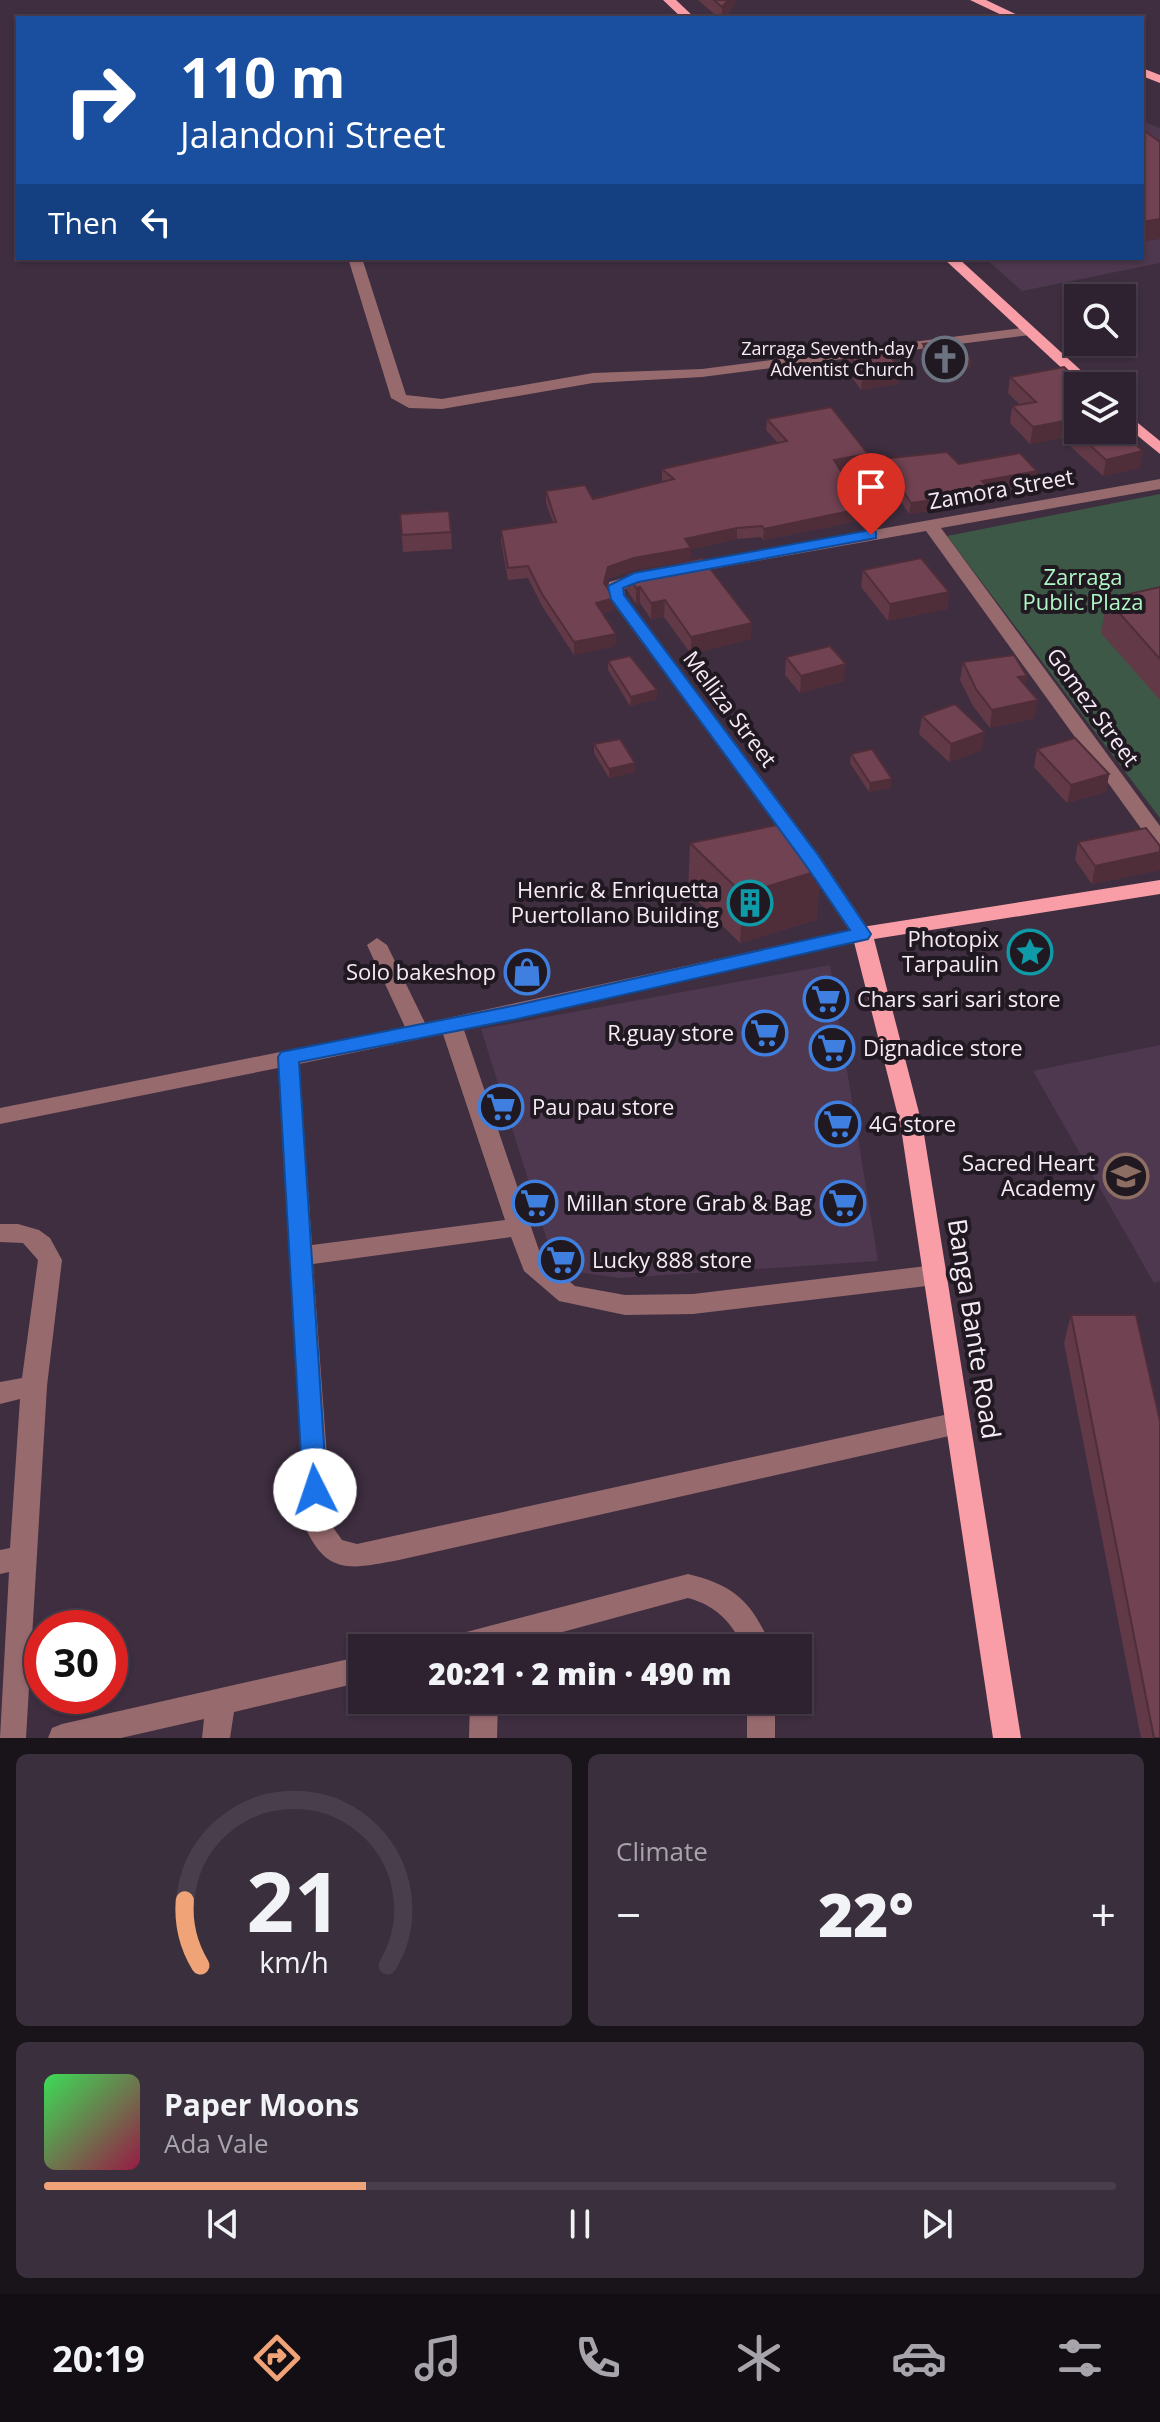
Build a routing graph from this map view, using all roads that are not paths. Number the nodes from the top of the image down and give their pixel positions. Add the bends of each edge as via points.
1 (669, 0) edge
2 (976, 0) edge
3 (687, 16) edge
4 (1013, 16) edge
5 (356, 260) edge
6 (952, 260) edge
7 (1030, 331) junction
8 (1075, 372) edge
9 (1136, 428) edge
10 (1160, 449) edge
11 (1160, 484) edge
12 (930, 524) junction
13 (615, 586) joint
14 (1160, 840) edge
15 (1160, 887) edge
16 (862, 934) junction
17 (377, 945) dead end
18 (451, 1025) junction
19 (418, 1031) junction
20 (288, 1057) junction
21 (0, 1116) edge
22 (518, 1227) junction
23 (0, 1233) edge
24 (300, 1256) junction
25 (935, 1275) junction
26 (34, 1386) junction
27 (0, 1393) edge
28 (958, 1423) junction
29 (12, 1560) edge
30 (522, 1634) edge
31 (751, 1634) edge
32 (348, 1672) edge
33 (221, 1702) junction
34 (484, 1714) edge
35 (761, 1714) edge
36 (12, 1738) edge
37 (62, 1738) edge
38 (216, 1738) edge
39 (483, 1738) edge
40 (761, 1738) edge
41 (1007, 1738) edge

1 - 3 main road
2 - 4 main road
5 - 7 street via 399,398 409,403 442,404 593,378 702,373
6 - 7 main road
7 - 8 main road
9 - 10 main road
11 - 12 street, Zamora Street
12 - 13 street, Zamora Street via 634,578
12 - 14 street, Gomez Street
13 - 16 street, Melliza Street via 616,595
15 - 16 main road
16 - 18 street
16 - 25 main road, Banga Bante Road via 912,1128
17 - 19 street
18 - 19 street
18 - 22 street
19 - 20 street
20 - 21 street
20 - 24 street
22 - 24 street
22 - 25 street via 532,1264 549,1282 568,1294 625,1305 693,1304
23 - 26 street via 28,1232 43,1242 50,1260
24 - 28 street via 319,1529 333,1550 357,1556
25 - 28 main road, Banga Bante Road
26 - 27 street
26 - 29 street
28 - 41 main road, Banga Bante Road
29 - 36 street
30 - 31 street via 688,1586 718,1592 741,1614
32 - 33 street
33 - 37 street
33 - 38 street
34 - 39 street
35 - 40 street

